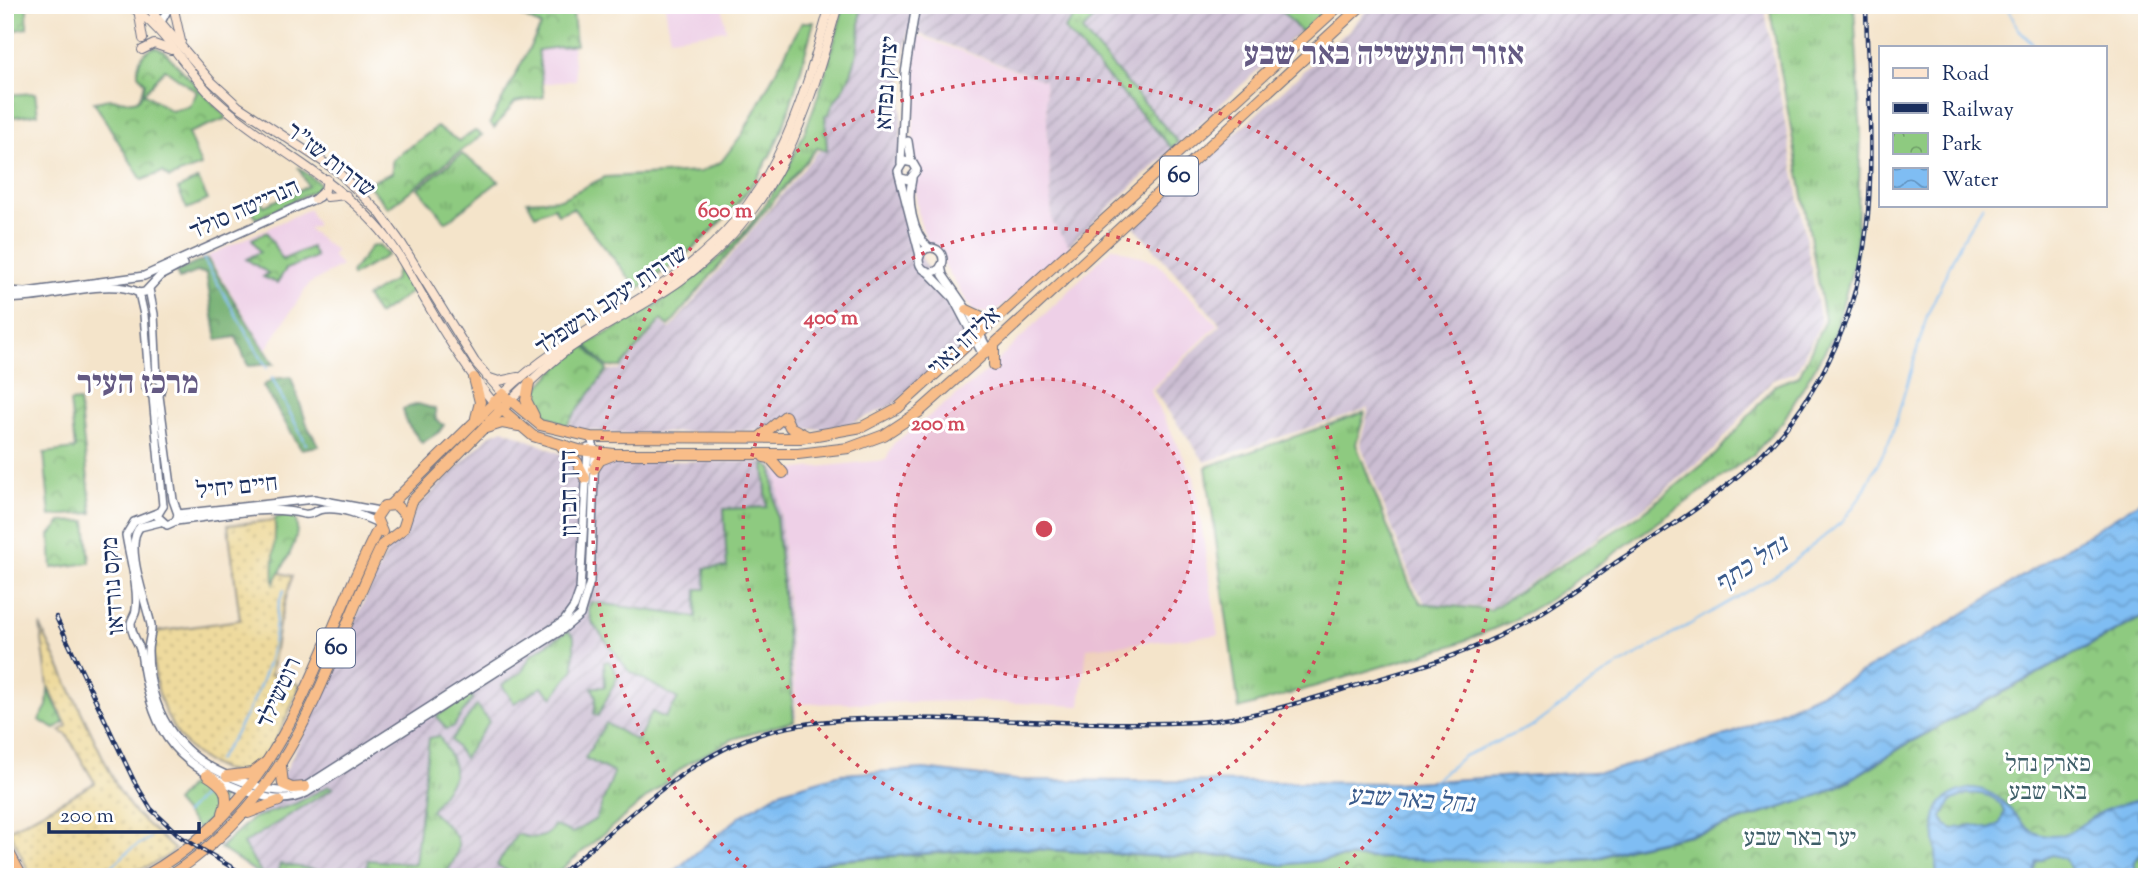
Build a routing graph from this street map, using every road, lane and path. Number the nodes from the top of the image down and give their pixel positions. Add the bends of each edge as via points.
1 (129, 5) edge
2 (146, 5) edge
3 (171, 5) edge
4 (830, 5) edge
5 (838, 5) edge
6 (916, 5) edge
7 (1340, 5) edge
8 (1362, 5) edge
9 (158, 9) edge
10 (162, 20) junction
11 (153, 26) junction
12 (143, 39) dead end
13 (183, 47) junction
14 (142, 50) dead end
15 (175, 52) junction
16 (911, 161) junction
17 (901, 163) junction
18 (901, 177) junction
19 (345, 178) junction
20 (912, 178) junction
21 (333, 184) junction
22 (346, 195) junction
23 (327, 197) junction
24 (315, 200) joint
25 (929, 248) junction
26 (920, 256) junction
27 (941, 266) junction
28 (927, 271) junction
29 (140, 277) junction
30 (149, 287) junction
31 (5, 291) edge
32 (137, 291) junction
33 (5, 298) edge
34 (967, 310) junction
35 (1006, 312) junction
36 (979, 337) junction
37 (985, 353) junction
38 (486, 377) junction
39 (153, 378) junction
40 (474, 378) junction
41 (525, 380) junction
42 (160, 390) junction
43 (148, 391) junction
44 (506, 397) junction
45 (497, 405) junction
46 (540, 425) junction
47 (520, 426) junction
48 (476, 427) junction
49 (591, 437) junction
50 (757, 437) junction
51 (812, 437) junction
52 (559, 445) junction
53 (591, 452) junction
54 (614, 454) junction
55 (798, 454) junction
56 (757, 455) junction
57 (594, 469) junction
58 (585, 478) junction
59 (301, 501) junction
60 (317, 501) junction
61 (391, 505) junction
62 (163, 506) junction
63 (317, 510) junction
64 (299, 511) junction
65 (379, 511) junction
66 (157, 513) junction
67 (176, 515) junction
68 (406, 516) junction
69 (160, 522) junction
70 (377, 525) junction
71 (395, 535) junction
72 (132, 617) junction
73 (149, 618) junction
74 (144, 650) junction
75 (271, 759) junction
76 (281, 765) junction
77 (207, 775) junction
78 (227, 776) junction
79 (305, 787) junction
80 (250, 788) junction
81 (263, 791) junction
82 (279, 801) junction
83 (220, 818) junction
84 (235, 821) junction
85 (5, 845) edge
86 (22, 877) edge
87 (144, 877) edge
88 (168, 877) edge

1 - 11 main road, שדרות שז"ר
1 - 12 main road via 140,16
2 - 9 main road, שדרות שז"ר
3 - 10 street
3 - 13 main road
4 - 41 main road, שדרות יעקב גרשפלד via 794,123 775,163 740,214 672,277 574,336
5 - 41 main road, שדרות יעקב גרשפלד via 802,126 782,167 746,218 693,271
6 - 16 street, יצחק נפחא via 909,73
6 - 17 street, יצחק נפחא via 905,73
7 - 35 highway, אליהו נאוי / 60
8 - 37 highway, אליהו נאוי / 60
9 - 10 main road, שדרות שז"ר
9 - 11 street
10 - 11 street
10 - 13 main road, שדרות שז"ר
11 - 15 main road, שדרות שז"ר
13 - 19 main road, שדרות שז"ר via 238,106
14 - 15 main road via 160,44
15 - 21 main road, שדרות שז"ר via 232,114
16 - 17 street
16 - 20 street via 917,170
17 - 18 street
18 - 20 street
18 - 26 street
19 - 21 street, הנרייטה סולד
19 - 38 main road, שדרות שז"ר via 392,228
20 - 25 street via 909,198 913,215
21 - 22 main road, שדרות שז"ר
21 - 23 street, הנרייטה סולד
21 - 24 main road
22 - 23 main road
22 - 40 main road, שדרות שז"ר via 386,237
23 - 30 street, הנרייטה סולד via 169,271
24 - 29 street, הנרייטה סולד
25 - 26 street
25 - 27 street via 941,253
26 - 28 street
27 - 28 street
27 - 34 street
28 - 36 street via 953,298
29 - 30 street
29 - 31 street, הנרייטה סולד
29 - 32 street via 133,284
30 - 32 street, הנרייטה סולד
30 - 39 street via 154,314
32 - 33 street via 117,287
32 - 39 street
34 - 35 highway via 984,318
34 - 36 street
35 - 36 highway, אליהו נאוי / 60
36 - 37 street
36 - 51 highway, אליהו נאוי / 60 via 887,415 862,427
37 - 37 highway via 992,367
37 - 55 highway, אליהו נאוי / 60 via 919,412 884,435 849,447
38 - 41 main road
38 - 44 main road, שדרות שז"ר
39 - 42 street via 161,381
39 - 43 street via 145,383
40 - 45 main road, שדרות שז"ר
40 - 48 highway via 480,402
41 - 44 main road, שדרות יעקב גרשפלד
41 - 46 highway via 528,407
42 - 43 street
42 - 67 street
43 - 62 street via 153,397
44 - 45 highway, 60
44 - 46 highway, אליהו נאוי / 60
45 - 47 highway, אליהו נאוי / 60
45 - 48 highway, 60
46 - 49 highway, אליהו נאוי / 60
47 - 48 highway
47 - 52 highway, אליהו נאוי / 60
48 - 61 highway, 60
48 - 68 highway, 60 via 460,451 412,501
49 - 50 highway, אליהו נאוי / 60
49 - 53 street, דרך חברון
50 - 51 highway, אליהו נאוי / 60
50 - 51 highway via 785,416 795,431
52 - 53 highway, אליהו נאוי / 60
52 - 58 highway via 577,461
53 - 54 highway, אליהו נאוי / 60
53 - 57 street, דרך חברון
53 - 58 street, דרך חברון
54 - 56 highway, אליהו נאוי / 60
54 - 57 highway via 600,460
55 - 56 highway, אליהו נאוי / 60
55 - 56 highway via 783,473 770,458
57 - 82 street, דרך חברון via 590,582 580,615 306,793
58 - 79 street, דרך חברון via 580,590 564,621
59 - 60 street, חיים יחיל
59 - 64 street
59 - 67 street, חיים יחיל
60 - 63 street
60 - 65 street via 346,502
61 - 65 highway, 60
61 - 68 highway
62 - 66 street
62 - 67 street
63 - 64 street, חיים יחיל
63 - 70 street via 344,511
64 - 67 street, חיים יחיל
65 - 70 highway, 60
66 - 69 street
66 - 72 street, מקס נורדאו via 137,520 127,531 136,607
67 - 69 street via 167,525
68 - 71 highway, 60 via 403,530
69 - 73 street, מקס נורדאו via 134,534
70 - 71 highway
70 - 75 highway, רוטשילד / 60 via 290,726
71 - 76 highway, רוטשילד / 60 via 382,545 301,731
72 - 73 street via 142,614
72 - 74 street, מקס נורדאו via 132,633
73 - 74 street, מקס נורדאו via 152,635
74 - 77 street, מקס נורדאו via 150,706 160,729 184,760
74 - 78 street, מקס נורדאו via 167,725 189,754
75 - 78 highway via 252,773
75 - 80 highway, 60
76 - 79 highway via 283,784 292,789
76 - 81 highway, 60
77 - 80 street, מקס נורדאו
77 - 83 highway via 227,793
78 - 80 street, מקס נורדאו
79 - 81 street, דרך חברון
80 - 81 street, דרך חברון
80 - 83 highway, 60
81 - 82 street, דרך חברון
81 - 84 highway, 60
82 - 84 highway
83 - 87 highway, 60
84 - 88 highway, 60
85 - 86 highway

